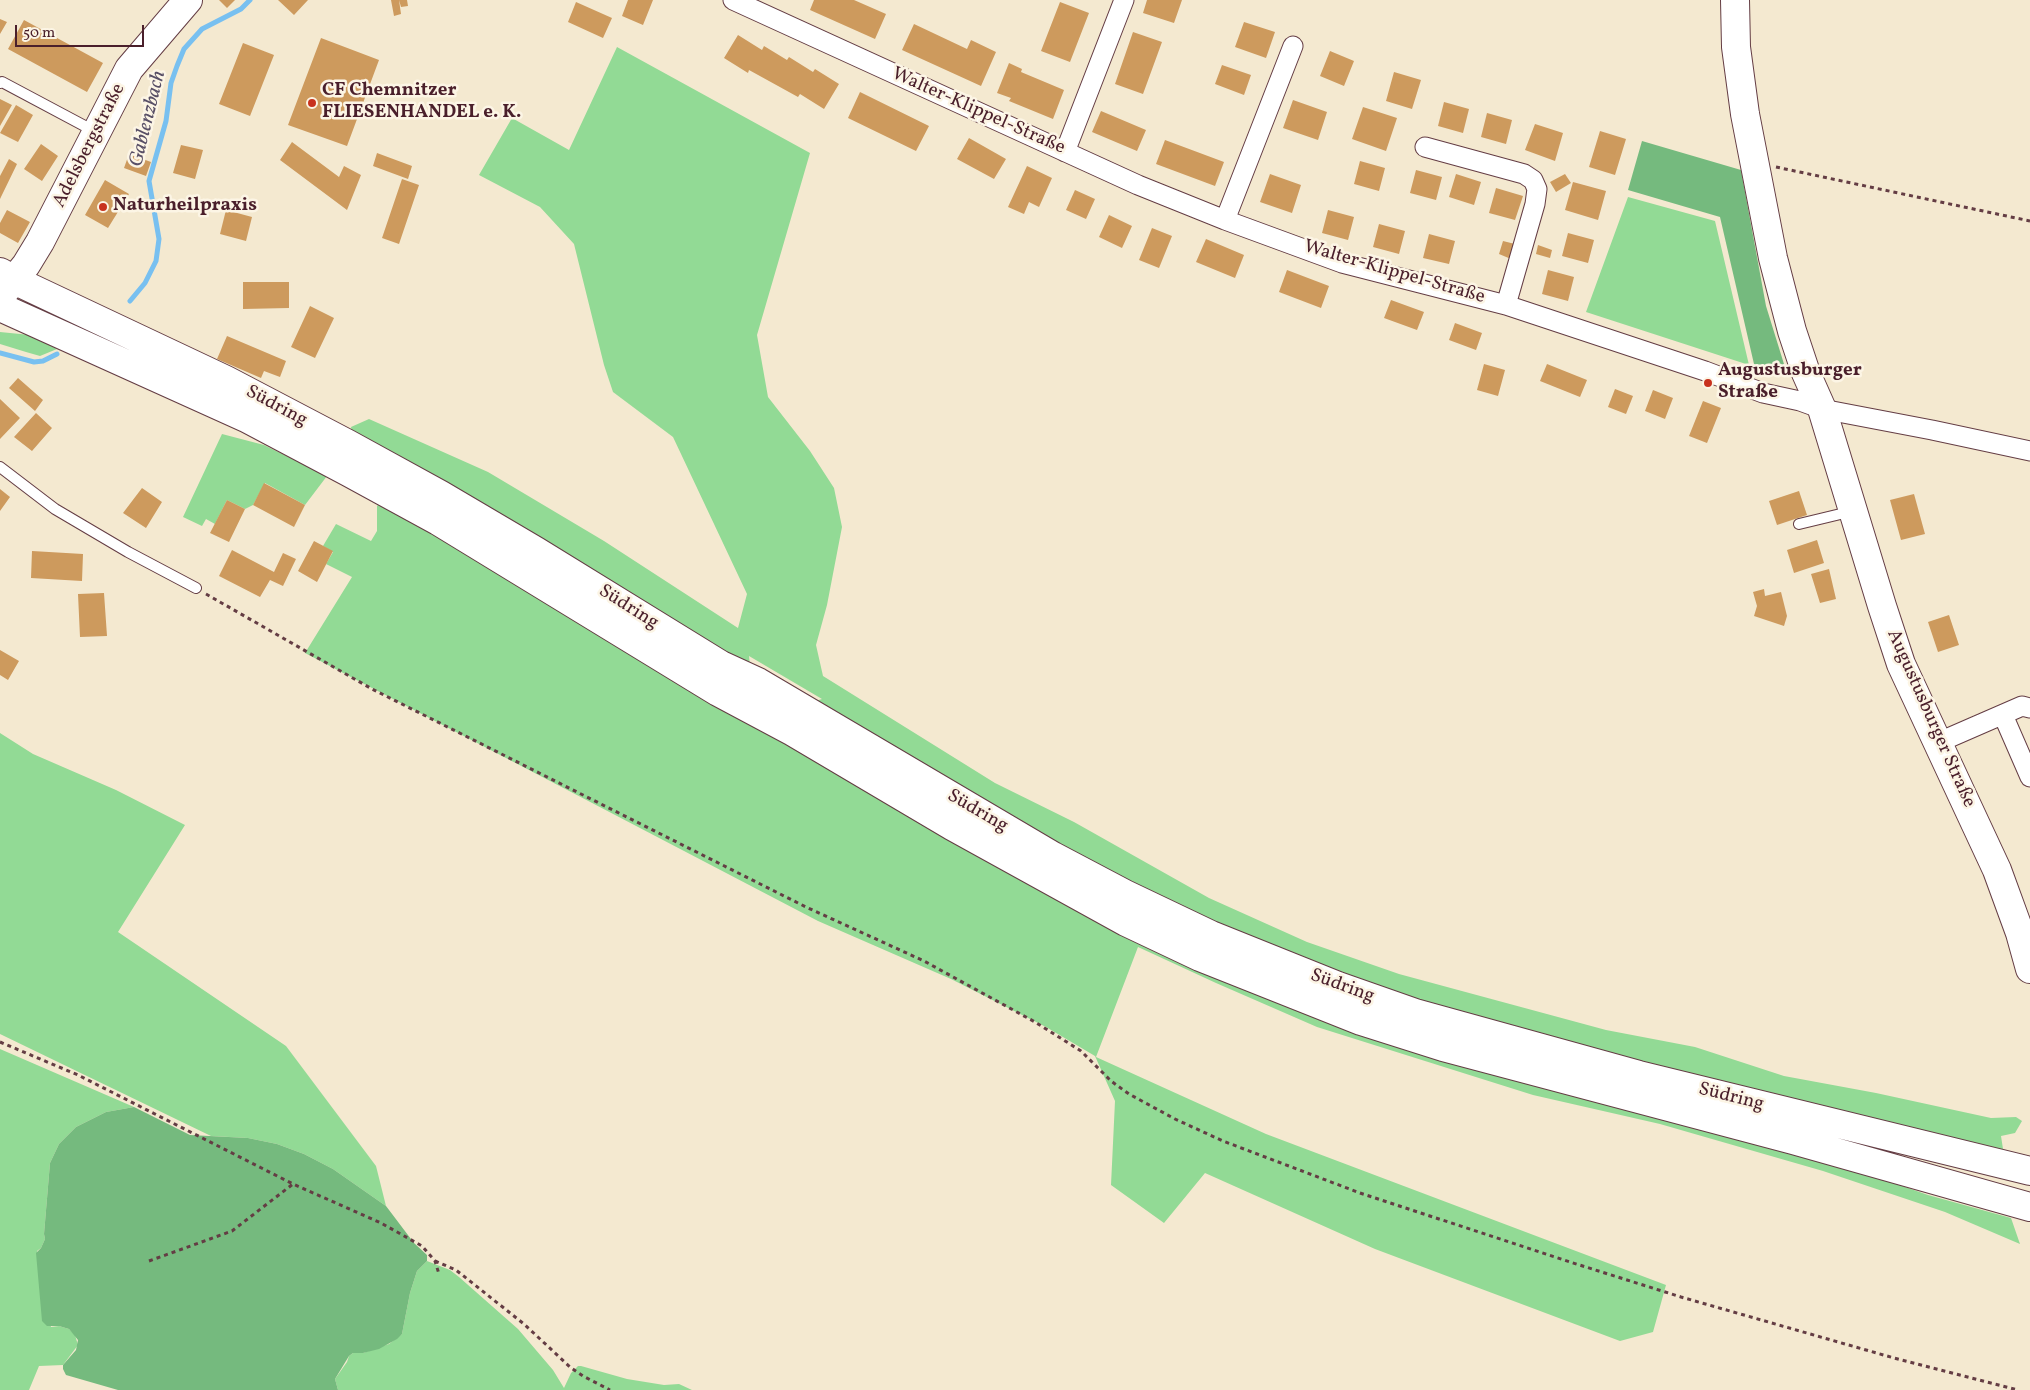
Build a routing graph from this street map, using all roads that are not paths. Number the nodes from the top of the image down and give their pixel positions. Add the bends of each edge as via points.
1 (188, 0) edge
2 (733, 0) edge
3 (1124, 0) edge
4 (1735, 0) edge
5 (1293, 46) dead end
6 (0, 82) edge
7 (96, 132) junction
8 (1425, 147) dead end
9 (1065, 152) junction
10 (1225, 220) junction
11 (5, 283) edge
12 (1506, 304) junction
13 (0, 308) edge
14 (1822, 410) junction
15 (2030, 451) edge
16 (0, 467) edge
17 (1854, 511) junction
18 (1799, 524) dead end
19 (196, 588) road end
20 (2030, 708) edge
21 (2003, 715) junction
22 (799, 721) junction
23 (1937, 743) junction
24 (2030, 777) edge
25 (2030, 969) edge
26 (2030, 1171) edge
27 (2030, 1207) edge

1 - 7 main road, Adelsbergstraße via 130,69
2 - 9 street, Walter-Klippel-Straße
3 - 9 street
4 - 14 main road, Augustusburger Straße via 1736,47 1745,114 1773,258 1792,331
5 - 10 street
6 - 7 lane
7 - 11 main road, Adelsbergstraße via 40,242 26,265
8 - 12 street, Walter-Klippel-Straße via 1524,174 1533,180 1537,189 1535,204
9 - 10 street, Walter-Klippel-Straße
10 - 12 street, Walter-Klippel-Straße via 1342,263
11 - 22 main road, Südring via 226,380 441,495 721,665 758,682
12 - 14 street, Walter-Klippel-Straße via 1763,393 1800,401
13 - 22 main road, Südring via 288,440 438,521 718,692 756,711
14 - 15 street, Walter-Klippel-Straße
14 - 17 main road, Augustusburger Straße
16 - 19 lane via 55,509
17 - 18 lane
17 - 23 main road, Augustusburger Straße via 1901,664
20 - 21 street via 2022,706
21 - 23 street
21 - 24 street
22 - 26 main road, Südring via 1125,894 1219,938 1338,986 1415,1013 1639,1075
22 - 27 main road, Südring via 952,826 1118,918 1200,957 1289,993 1442,1047
23 - 25 main road, Augustusburger Straße via 1997,870

